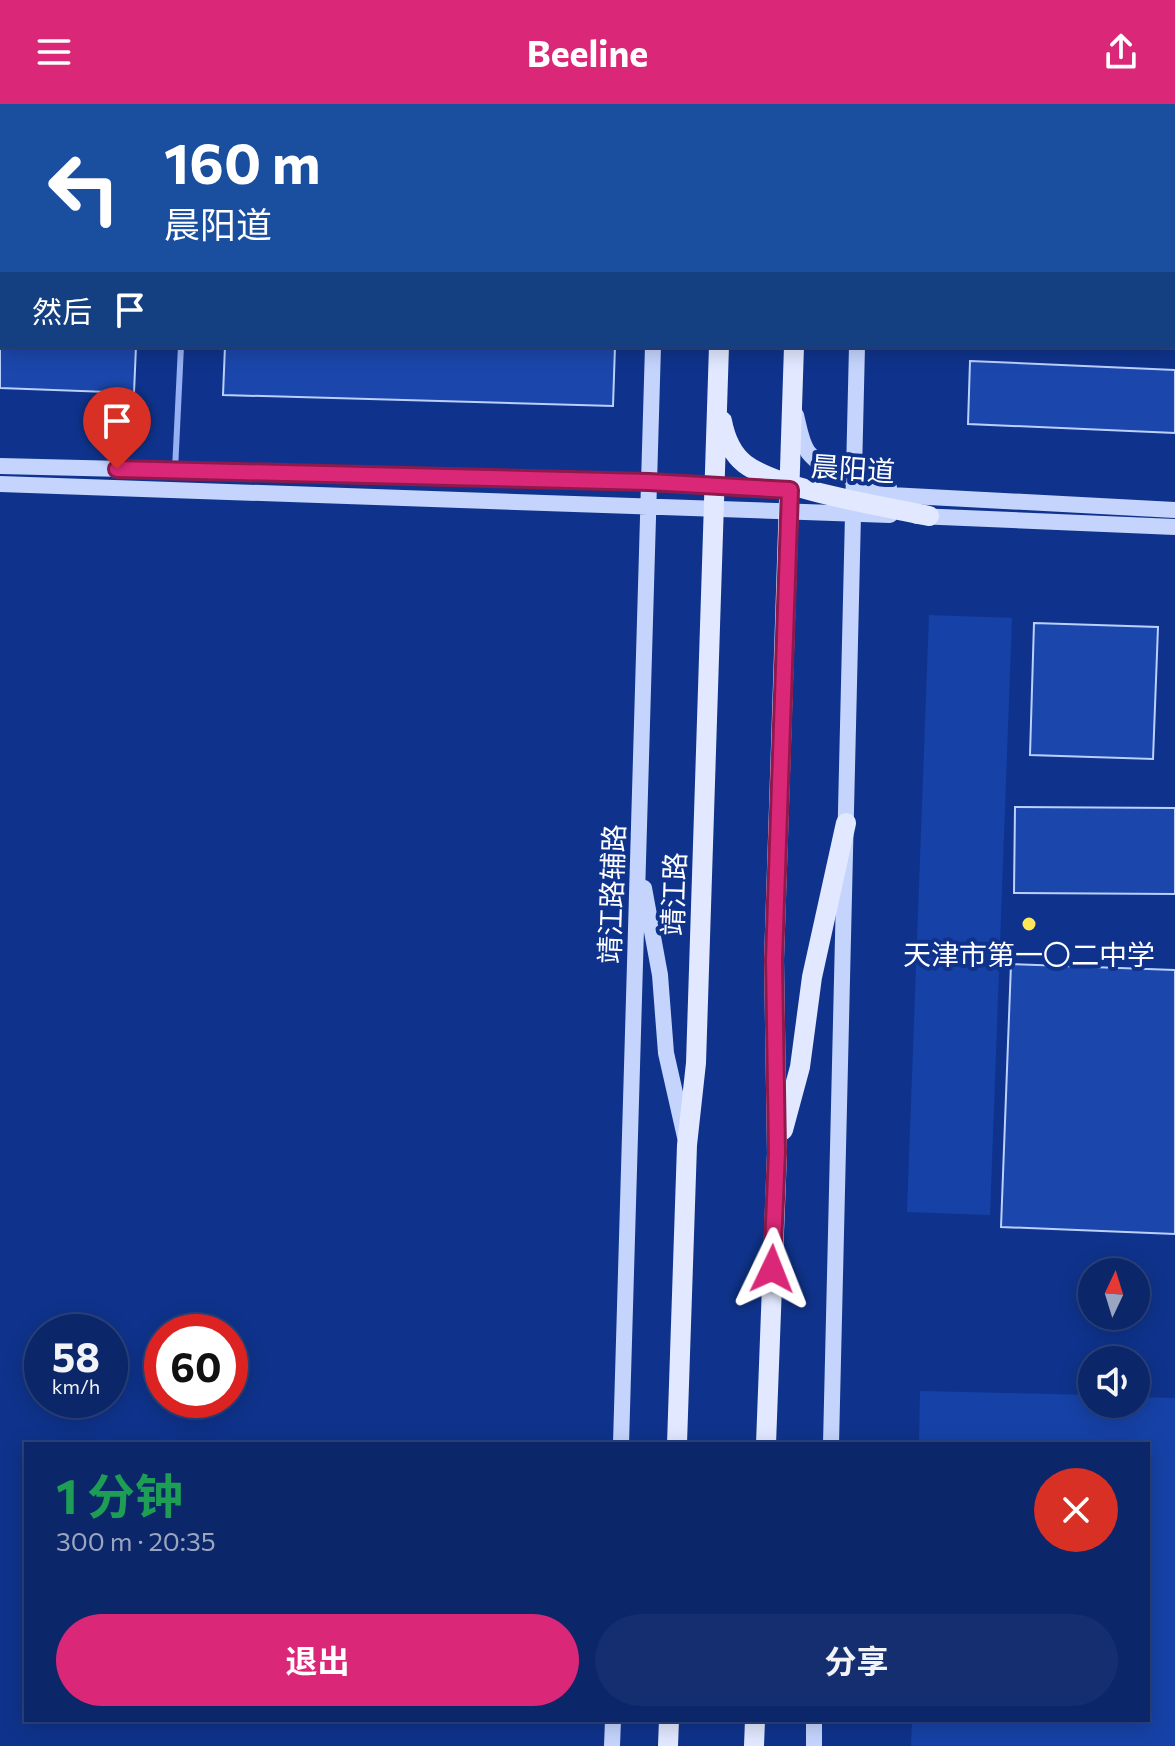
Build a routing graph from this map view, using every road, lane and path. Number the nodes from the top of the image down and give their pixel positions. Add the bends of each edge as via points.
1 (181, 348) edge
2 (653, 348) edge
3 (719, 348) edge
4 (794, 348) edge
5 (857, 348) edge
6 (793, 400) junction
7 (717, 402) junction
8 (0, 466) edge
9 (175, 470) junction
10 (649, 482) junction
11 (0, 484) edge
12 (715, 485) junction
13 (790, 486) junction
14 (852, 496) junction
15 (648, 506) junction
16 (927, 507) junction
17 (714, 508) junction
18 (1175, 510) edge
19 (789, 511) junction
20 (1175, 527) edge
21 (846, 823) junction
22 (638, 855) junction
23 (687, 1145) junction
24 (777, 1153) junction
25 (621, 1442) edge
26 (677, 1442) edge
27 (766, 1442) edge
28 (831, 1442) edge
29 (613, 1722) edge
30 (669, 1722) edge
31 (755, 1722) edge
32 (814, 1722) edge
33 (612, 1746) edge
34 (668, 1746) edge
35 (754, 1746) edge
36 (814, 1746) edge

1 - 9 lane
2 - 10 street, 靖江路辅路
3 - 7 main road, 靖江路
4 - 6 main road
5 - 14 street
6 - 13 main road
6 - 14 street via 806,450
7 - 12 main road, 靖江路
7 - 13 main road via 730,447 743,462
8 - 9 street, 晨阳道
9 - 10 street, 晨阳道
10 - 12 street, 晨阳道
10 - 15 street, 靖江路辅路
11 - 15 street, 晨阳道
12 - 13 street, 晨阳道
12 - 17 main road, 靖江路
13 - 14 main road
13 - 19 main road
14 - 16 main road
14 - 19 street, 晨阳道
14 - 21 street
15 - 17 street, 晨阳道
15 - 22 street, 靖江路辅路
16 - 18 street, 晨阳道
16 - 20 street
17 - 19 street, 晨阳道
17 - 23 main road, 靖江路 via 696,1063
19 - 24 main road via 774,960
21 - 24 main road via 812,977 800,1067
21 - 28 street
22 - 23 street via 660,975 666,1053
22 - 25 street, 靖江路辅路
23 - 26 main road, 靖江路
24 - 27 main road
29 - 33 street
30 - 34 main road
31 - 35 main road
32 - 36 street

